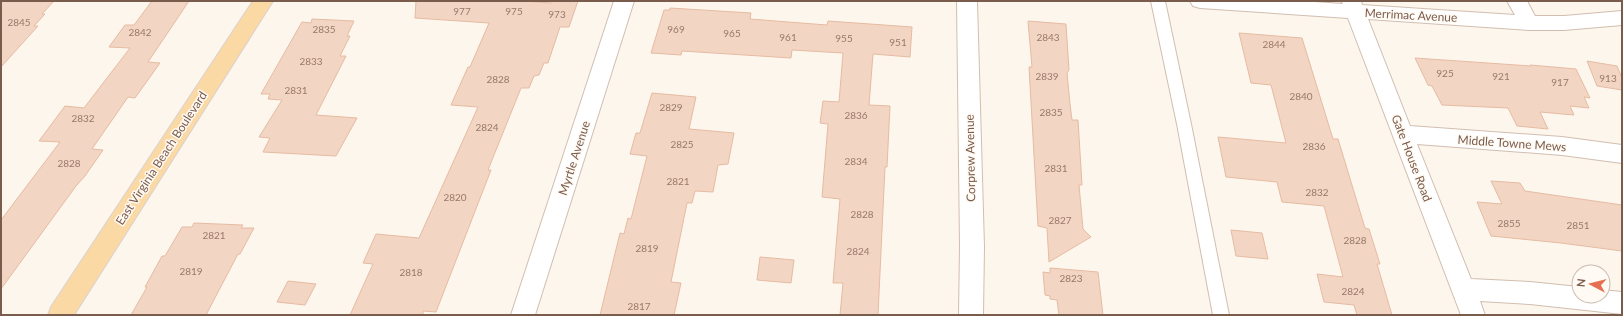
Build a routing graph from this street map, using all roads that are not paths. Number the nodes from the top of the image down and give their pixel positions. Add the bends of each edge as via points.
1 (263, 1) edge
2 (624, 1) edge
3 (967, 1) edge
4 (1158, 1) edge
5 (1200, 1) edge
6 (1517, 1) edge
7 (1353, 6) edge
8 (1622, 18) edge
9 (1529, 22) junction
10 (1402, 134) junction
11 (1622, 154) edge
12 (1463, 289) junction
13 (1622, 303) edge
14 (60, 315) edge
15 (523, 315) edge
16 (971, 315) edge
17 (1221, 315) edge
18 (1473, 315) edge

1 - 14 main road, East Virginia Beach Boulevard
2 - 15 street, Myrtle Avenue
3 - 16 street, Corprew Avenue
4 - 17 lane
5 - 7 street, Merrimac Avenue
6 - 9 street
7 - 9 street, Merrimac Avenue
7 - 10 street, Gate House Road
8 - 9 street, Merrimac Avenue via 1564,23
10 - 11 street, Middle Towne Mews via 1562,146
10 - 12 street, Gate House Road
12 - 13 street
12 - 18 street, Gate House Road

